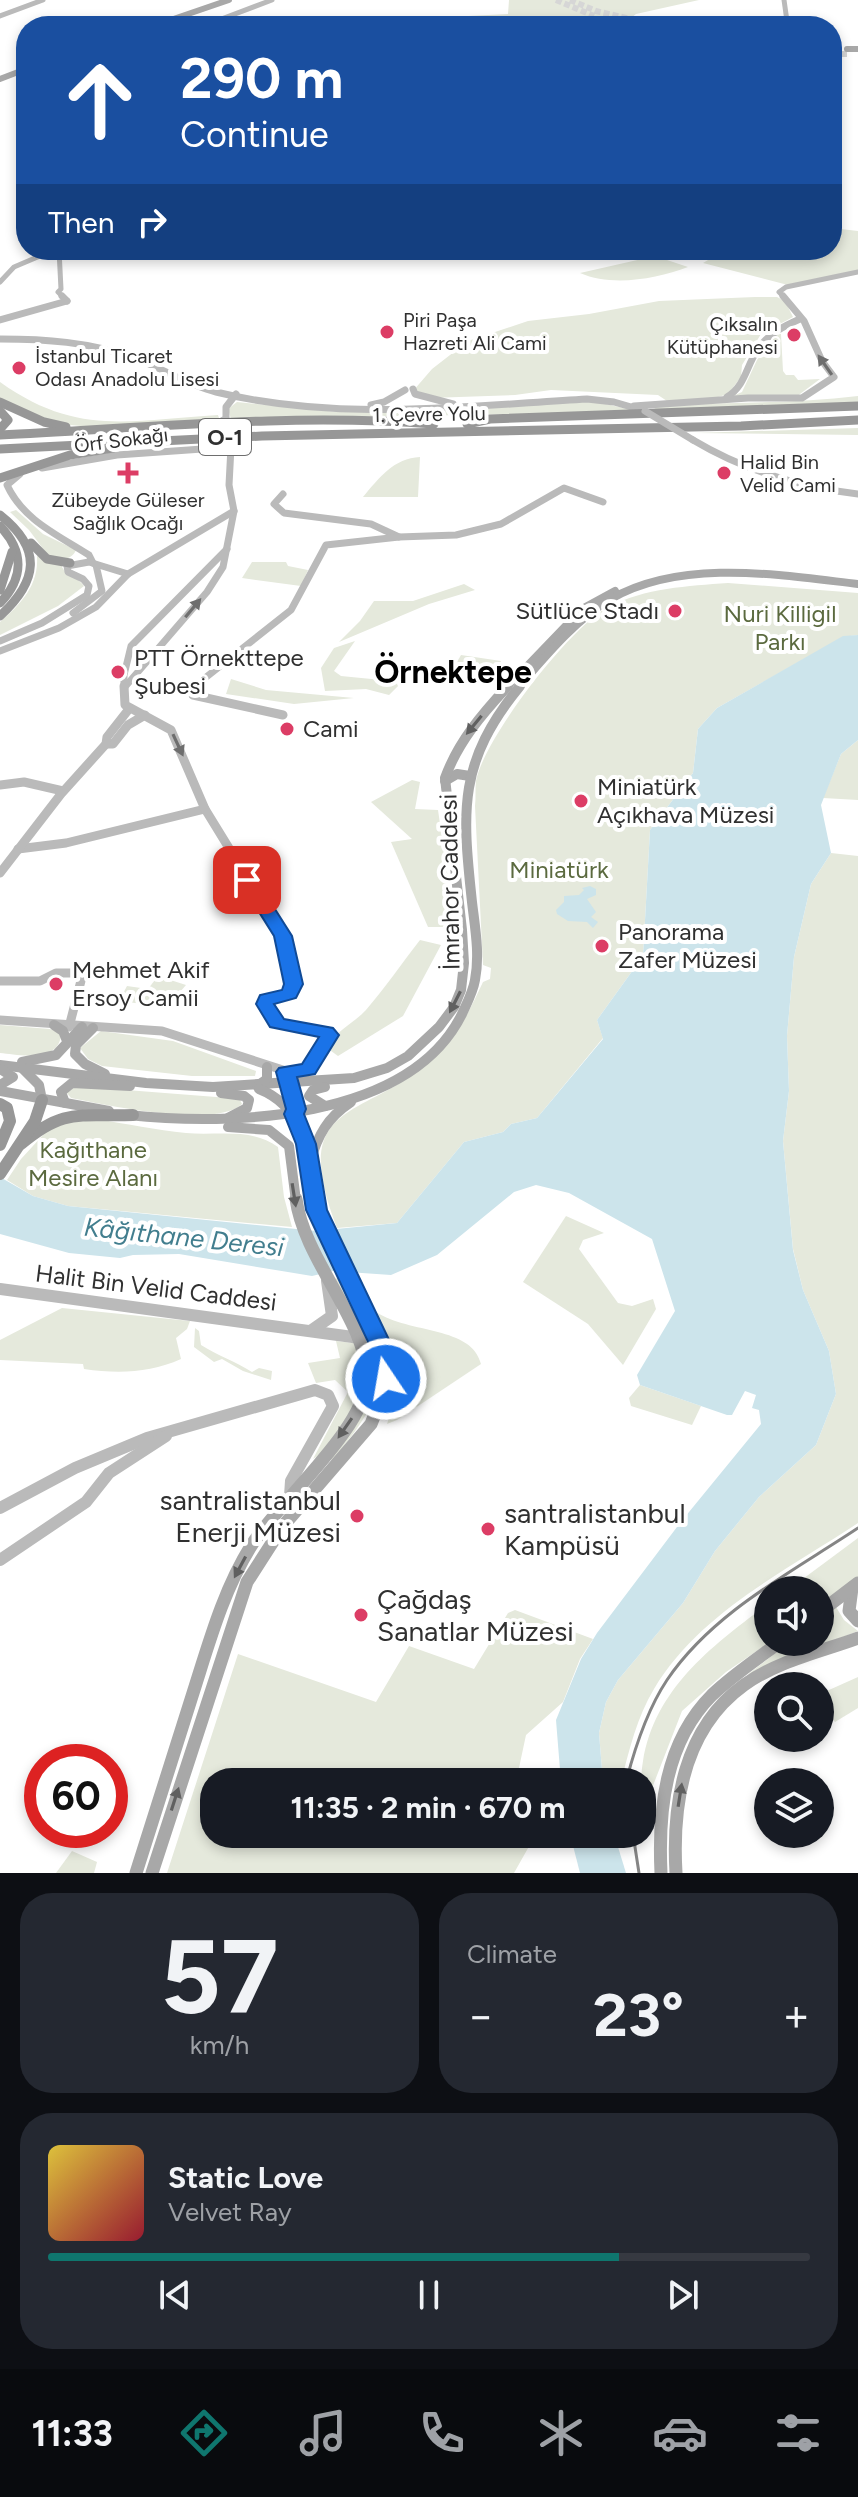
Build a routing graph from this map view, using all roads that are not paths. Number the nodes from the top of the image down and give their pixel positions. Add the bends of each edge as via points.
1 (43, 0) edge
2 (211, 0) edge
3 (227, 0) edge
4 (272, 0) edge
5 (0, 16) edge
6 (168, 16) edge
7 (181, 16) edge
8 (226, 16) edge
9 (848, 52) tunnel mouth
10 (858, 52) edge
11 (28, 260) edge
12 (57, 260) edge
13 (858, 272) edge
14 (1, 280) edge
15 (0, 320) edge
16 (803, 322) junction
17 (0, 338) edge
18 (96, 344) junction
19 (203, 389) junction
20 (233, 397) junction
21 (732, 397) junction
22 (221, 401) junction
23 (519, 401) junction
24 (0, 402) edge
25 (371, 405) junction
26 (464, 406) junction
27 (643, 406) junction
28 (858, 409) edge
29 (0, 411) edge
30 (224, 420) junction
31 (858, 422) edge
32 (434, 424) junction
33 (133, 428) junction
34 (0, 429) edge
35 (451, 432) junction
36 (0, 438) edge
37 (153, 444) junction
38 (231, 447) junction
39 (0, 452) edge
40 (0, 475) edge
41 (858, 493) edge
42 (283, 494) dead end
43 (603, 502) dead end
44 (234, 511) junction
45 (1, 518) edge
46 (0, 533) edge
47 (399, 537) junction
48 (25, 538) junction
49 (74, 545) junction
50 (227, 549) junction
51 (12, 552) junction
52 (72, 562) junction
53 (212, 566) junction
54 (223, 567) junction
55 (96, 568) junction
56 (731, 572) junction
57 (128, 574) junction
58 (78, 577) junction
59 (858, 581) edge
60 (0, 590) edge
61 (0, 601) edge
62 (0, 616) edge
63 (0, 646) edge
64 (128, 676) junction
65 (498, 698) junction
66 (511, 700) junction
67 (129, 709) junction
68 (145, 715) junction
69 (283, 715) dead end
70 (106, 744) junction
71 (470, 776) junction
72 (445, 781) junction
73 (0, 785) edge
74 (63, 791) junction
75 (467, 808) junction
76 (205, 809) junction
77 (446, 811) junction
78 (18, 849) junction
79 (0, 873) edge
80 (0, 981) edge
81 (0, 1020) edge
82 (54, 1025) junction
83 (69, 1027) junction
84 (88, 1028) junction
85 (67, 1041) junction
86 (0, 1067) edge
87 (18, 1067) junction
88 (267, 1067) junction
89 (286, 1071) junction
90 (114, 1078) junction
91 (354, 1078) junction
92 (288, 1084) junction
93 (0, 1085) edge
94 (172, 1086) junction
95 (252, 1086) junction
96 (373, 1089) junction
97 (0, 1091) edge
98 (42, 1100) junction
99 (65, 1103) junction
100 (0, 1104) edge
101 (325, 1106) junction
102 (294, 1114) junction
103 (133, 1115) junction
104 (172, 1121) junction
105 (207, 1121) junction
106 (21, 1144) junction
107 (0, 1145) edge
108 (309, 1163) junction
109 (2, 1172) edge
110 (327, 1281) junction
111 (0, 1289) edge
112 (306, 1330) junction
113 (360, 1338) junction
114 (172, 1432) junction
115 (297, 1498) junction
116 (0, 1508) edge
117 (0, 1560) edge
118 (855, 1585) edge
119 (834, 1601) edge
120 (858, 1621) edge
121 (858, 1638) edge
122 (762, 1656) edge
123 (136, 1873) edge
124 (152, 1873) edge
125 (661, 1873) edge
126 (676, 1873) edge

1 - 5 main road
2 - 6 main road
3 - 7 main road
4 - 8 main road
9 - 10 main road
11 - 14 main road
12 - 15 main road via 58,292 67,301
13 - 16 main road via 781,288
16 - 21 main road via 789,324 762,344
21 -> 16 main road via 802,398 834,377 820,362
17 - 18 main road via 60,337
18 - 19 main road
18 - 20 main road
19 - 20 main road
19 - 22 main road
20 - 22 main road
20 - 25 main road
20 - 26 main road via 359,409
20 - 30 main road
21 - 27 main road
22 - 30 main road
23 - 26 main road
23 - 27 main road via 587,399
23 - 27 main road via 572,396
24 - 33 highway via 59,426
25 - 26 main road
25 - 26 main road via 409,389 427,399
27 - 41 main road, bridge via 728,460 776,479
28 - 32 highway, 1. Çevre Yolu / O-1 via 703,420
29 - 34 highway via 8,420
30 - 38 main road, bridge
31 - 35 highway, 1. Çevre Yolu / O-1 via 732,431
32 - 33 highway via 332,421
32 - 36 highway, 1. Çevre Yolu / O-1
33 - 36 highway
35 - 37 highway
35 - 39 highway, 1. Çevre Yolu / O-1 via 165,439
37 - 39 highway
37 - 40 highway via 70,455
38 - 44 main road
38 - 49 main road, Örf Sokağı via 103,456 16,476 7,490 28,517
39 - 40 highway via 24,461
42 - 47 main road via 274,504 284,513 371,524
43 - 47 main road via 564,488 501,524 456,535
44 - 50 main road
44 - 57 main road
45 - 48 highway
45 - 61 highway via 21,560 18,579
46 - 51 highway
47 - 69 main road via 326,545 291,610 193,691 221,703
48 - 52 highway via 41,556
48 - 62 highway via 32,559 29,579
49 - 52 main road via 79,551
49 - 55 main road
50 - 53 main road
50 - 54 main road
51 - 60 highway
51 - 61 highway via 14,573
52 - 55 main road
52 - 58 main road via 68,572
53 - 54 main road
53 - 64 main road via 131,646
64 -> 54 main road via 207,592
55 - 57 main road
55 - 58 main road
55 - 63 main road via 103,588 97,597
56 - 59 main road, İmrahor Caddesi
56 - 65 main road, İmrahor Caddesi via 654,580 599,598 563,627
56 - 66 main road, İmrahor Caddesi via 670,581 615,597 579,625
57 - 63 main road via 96,607 50,632
58 - 63 main road via 90,588 82,599
64 - 67 main road via 123,698
65 - 66 main road
65 -> 72 main road, İmrahor Caddesi via 463,738
66 - 71 main road, İmrahor Caddesi via 479,749
67 - 68 main road
67 - 70 main road
68 - 70 main road via 128,725 113,744
68 -> 76 main road via 171,730
70 - 74 main road
71 - 72 main road via 457,774
71 - 75 main road, İmrahor Caddesi
72 - 77 main road, İmrahor Caddesi
73 - 74 main road via 24,782
74 - 78 main road
75 - 77 main road
75 - 96 main road, İmrahor Caddesi via 476,952 473,991 431,1054
76 - 78 main road via 66,843
76 - 89 main road via 283,936 293,989 265,1004 277,1023 330,1035 308,1070
77 -> 91 main road, İmrahor Caddesi via 462,930 461,990 439,1027 408,1056
78 - 79 main road
80 - 83 main road via 83,973
81 - 82 main road
82 - 83 main road
82 - 85 main road
83 - 84 main road
84 - 85 main road
84 - 88 main road via 162,1031
84 - 90 main road via 75,1054
85 - 86 main road via 50,1057
86 - 87 main road, İmrahor Caddesi
86 - 93 main road via 13,1077
87 - 90 main road, İmrahor Caddesi
87 - 98 main road via 36,1081
88 - 89 main road
88 - 95 main road via 267,1079
89 - 92 main road
90 - 94 main road, İmrahor Caddesi
91 - 92 main road, İmrahor Caddesi
91 - 101 main road via 311,1092 310,1099
92 - 95 main road, İmrahor Caddesi
92 - 102 main road
94 - 95 main road, İmrahor Caddesi
94 - 99 main road via 72,1083 61,1092
94 - 105 main road via 249,1100 240,1113
95 - 102 main road via 277,1096
96 - 101 main road, İmrahor Caddesi
96 - 108 main road via 326,1123
97 - 98 main road, İmrahor Caddesi
98 - 99 main road, İmrahor Caddesi
98 - 106 highway
99 - 103 main road, İmrahor Caddesi
100 - 107 highway via 7,1108 10,1121
101 - 102 main road, İmrahor Caddesi
102 - 105 main road, İmrahor Caddesi
102 - 108 main road
103 - 104 main road, İmrahor Caddesi
103 - 106 highway via 61,1116
104 - 105 main road, İmrahor Caddesi
104 -> 110 main road via 261,1128 279,1136 290,1150 300,1221
106 - 109 highway
108 - 115 main road via 312,1195 323,1224 386,1359 385,1389 367,1430
110 - 112 main road, Halit Bin Velid Caddesi via 332,1316 319,1328
110 - 113 main road
111 - 112 main road, Halit Bin Velid Caddesi
112 - 113 main road, Halit Bin Velid Caddesi
113 -> 115 main road via 368,1368 359,1407
114 - 115 main road via 315,1390 328,1395 333,1406 291,1481
114 - 116 main road via 85,1464
114 - 117 main road via 109,1473 86,1502
115 -> 123 main road via 252,1544 227,1595
124 -> 115 main road via 242,1593
118 - 119 main road
118 - 120 main road via 849,1611
126 -> 121 main road via 683,1780 692,1750 713,1714 744,1685
122 - 125 main road via 713,1694 684,1734 663,1802

